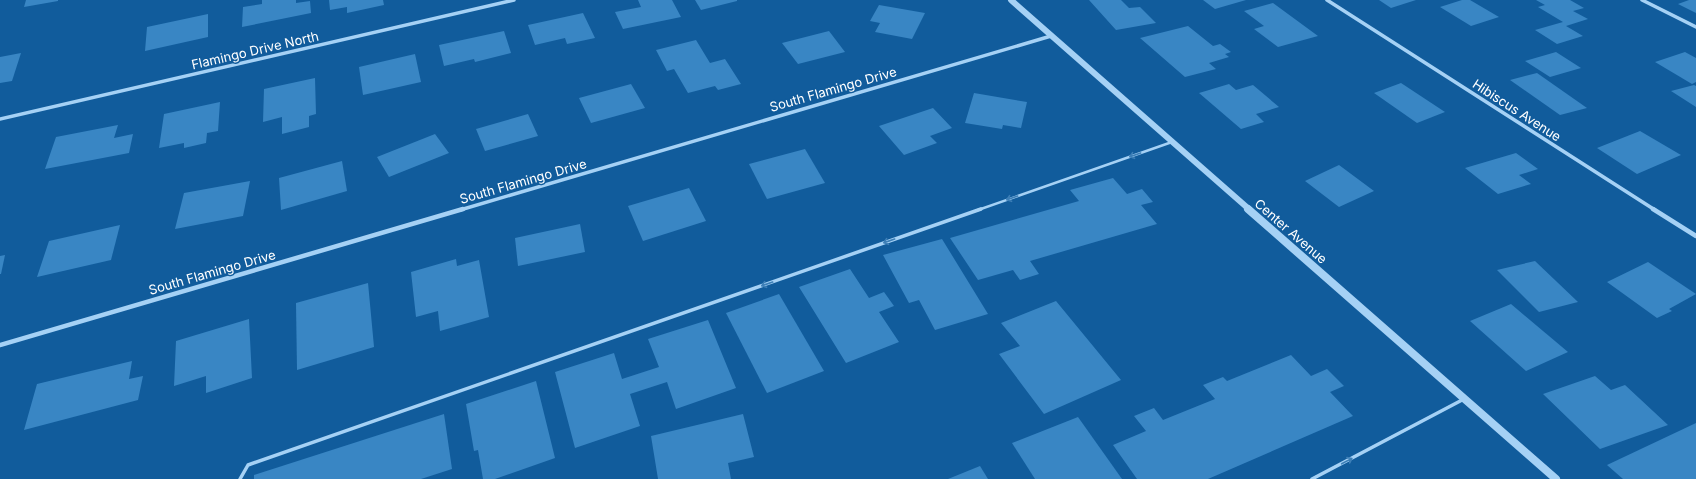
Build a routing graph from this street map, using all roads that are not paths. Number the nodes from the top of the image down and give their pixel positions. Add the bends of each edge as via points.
1 (514, 0) edge
2 (1011, 0) edge
3 (1327, 0) edge
4 (1642, 0) edge
5 (1696, 27) edge
6 (1051, 36) junction
7 (0, 119) edge
8 (1172, 142) junction
9 (1696, 236) edge
10 (0, 345) edge
11 (1465, 399) junction
12 (240, 479) edge
13 (1312, 479) edge
14 (1556, 479) edge

1 - 7 street, Flamingo Drive North
2 - 6 street, Center Avenue
3 - 9 street, Hibiscus Avenue
4 - 5 street
6 - 8 street, Center Avenue
6 - 10 street, South Flamingo Drive
8 - 11 street, Center Avenue
8 -> 12 lane via 248,465
13 -> 11 lane
11 - 14 street, Center Avenue

